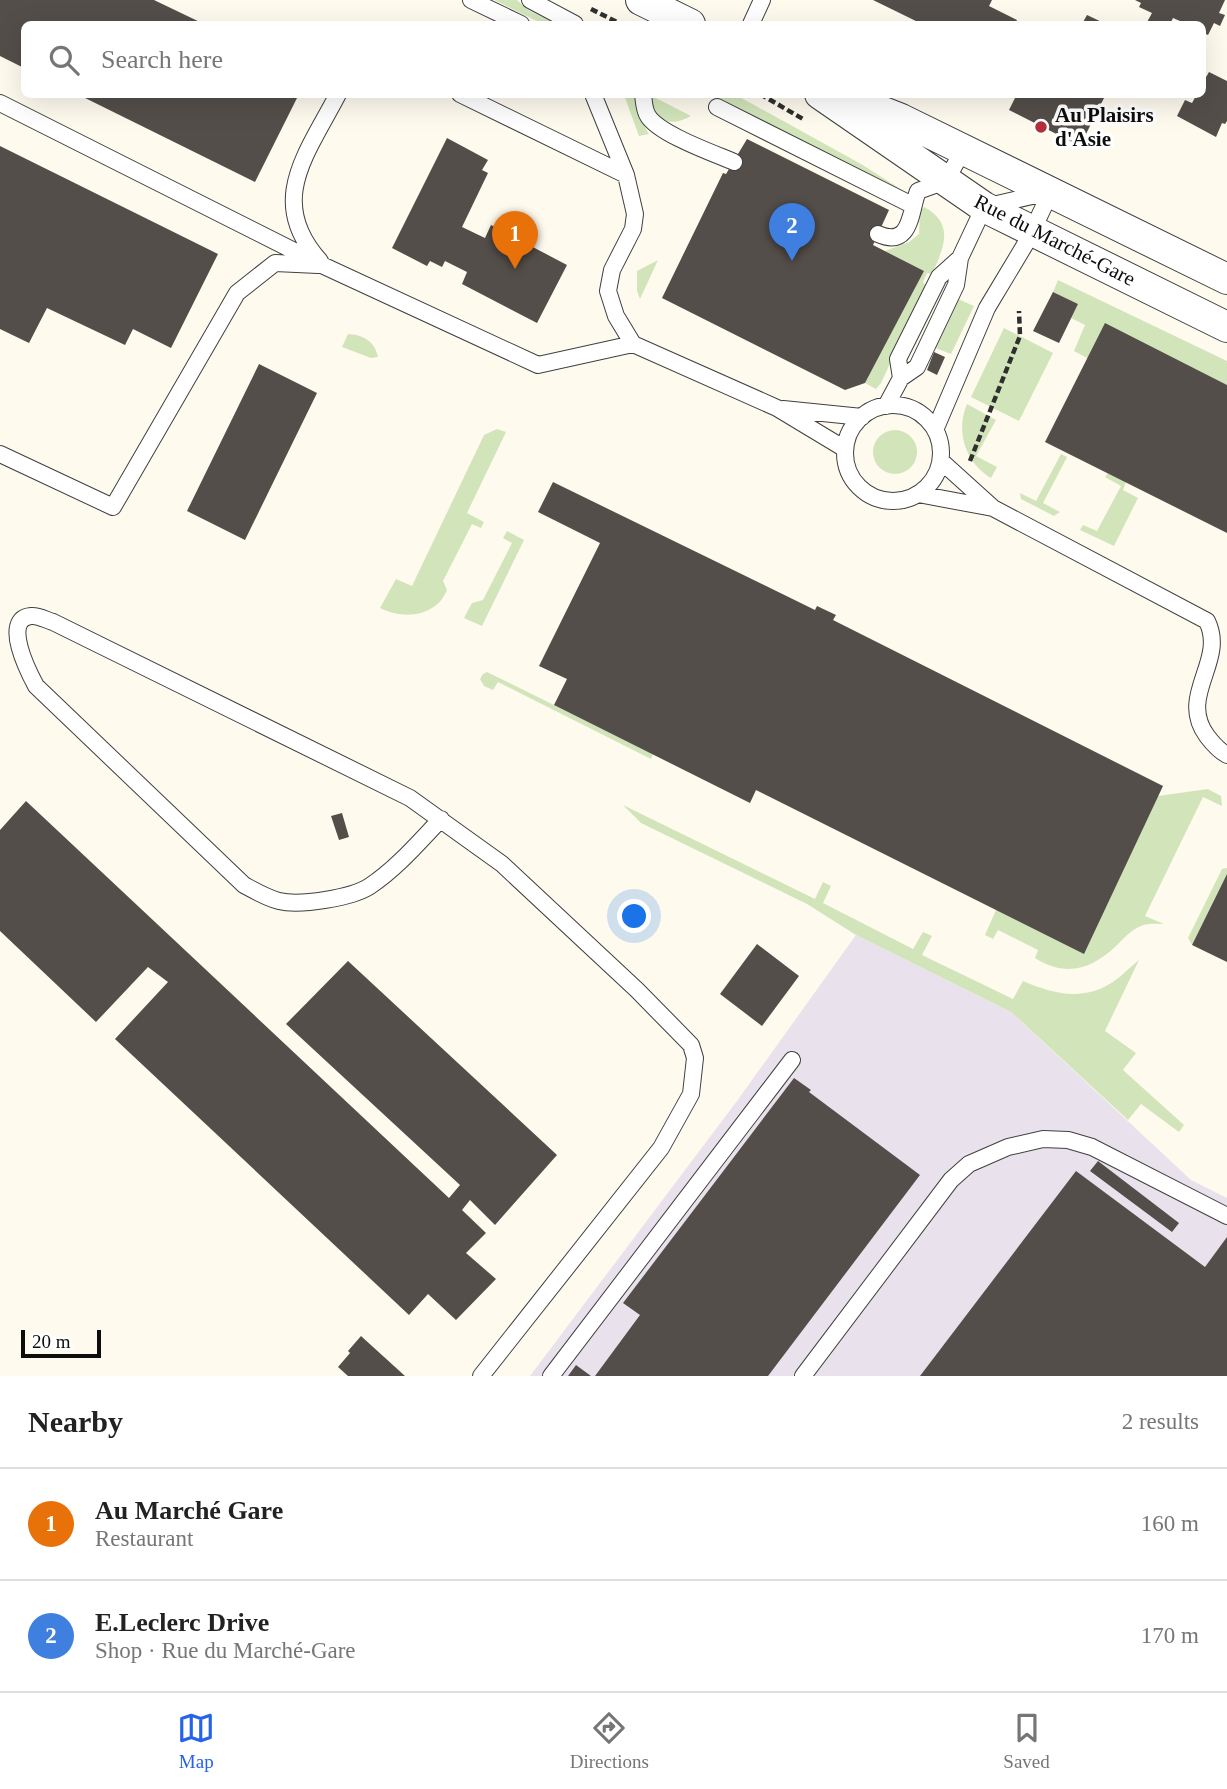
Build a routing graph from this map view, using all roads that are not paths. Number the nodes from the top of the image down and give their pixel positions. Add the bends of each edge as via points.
1 (471, 0) edge
2 (530, 0) edge
3 (641, 0) edge
4 (762, 0) edge
5 (515, 21) edge
6 (569, 21) edge
7 (684, 21) edge
8 (752, 21) edge
9 (336, 98) edge
10 (468, 98) edge
11 (595, 98) edge
12 (644, 98) edge
13 (826, 98) edge
14 (848, 98) edge
15 (0, 103) edge
16 (717, 107) dead end
17 (963, 150) junction
18 (734, 162) dead end
19 (626, 175) junction
20 (946, 181) junction
21 (1051, 191) junction
22 (915, 198) junction
23 (984, 207) junction
24 (1033, 231) junction
25 (878, 234) dead end
26 (324, 266) junction
27 (1227, 279) edge
28 (1227, 327) edge
29 (633, 344) junction
30 (886, 406) junction
31 (777, 408) junction
32 (862, 417) junction
33 (935, 430) junction
34 (845, 449) junction
35 (0, 454) edge
36 (940, 461) junction
37 (918, 494) junction
38 (993, 508) junction
39 (1227, 755) edge
40 (441, 819) junction
41 (792, 1060) dead end
42 (1227, 1216) edge
43 (481, 1376) edge
44 (551, 1376) edge
45 (803, 1376) edge

1 - 5 lane
2 - 6 lane
3 - 7 street
4 - 8 lane
9 - 26 lane via 296,174 292,205 298,231
10 - 19 lane
11 - 19 lane
12 - 18 lane via 649,118 660,128
13 - 20 street, Rue du Marché-Gare
14 - 17 street, Rue du Marché-Gare
15 - 26 lane
16 - 22 lane
17 - 20 lane
17 - 21 street, Rue du Marché-Gare
19 - 29 lane via 635,214 633,229 611,270 608,291
20 - 22 lane
20 - 23 street, Rue du Marché-Gare
21 - 23 lane
21 - 24 lane
21 - 27 street, Rue du Marché-Gare
22 - 25 lane via 904,232 891,237
23 - 24 street, Rue du Marché-Gare
23 - 30 lane via 960,258 956,285 917,367 901,378
24 - 28 street, Rue du Marché-Gare
24 - 33 lane via 987,308
26 - 29 lane via 538,365
26 - 35 lane via 275,263 237,293 113,507
29 - 31 lane
30 - 32 lane
30 - 33 lane via 915,410
31 - 32 lane
31 - 34 lane
32 - 34 lane via 853,426
33 - 36 lane
34 - 37 lane via 849,472 865,492 891,501
36 - 37 lane via 929,485
36 - 38 lane
37 - 38 lane
38 - 39 lane via 1207,621 1215,633 1213,661 1196,705 1200,726
40 - 40 lane via 410,798 53,622 29,616 20,624 19,650 36,686 244,885 260,894 281,901 312,901 368,888
40 - 43 lane via 502,864 638,990 691,1045 695,1058 691,1094 661,1149
41 - 44 lane
42 - 45 lane via 1080,1143 1043,1139 987,1154 951,1180

